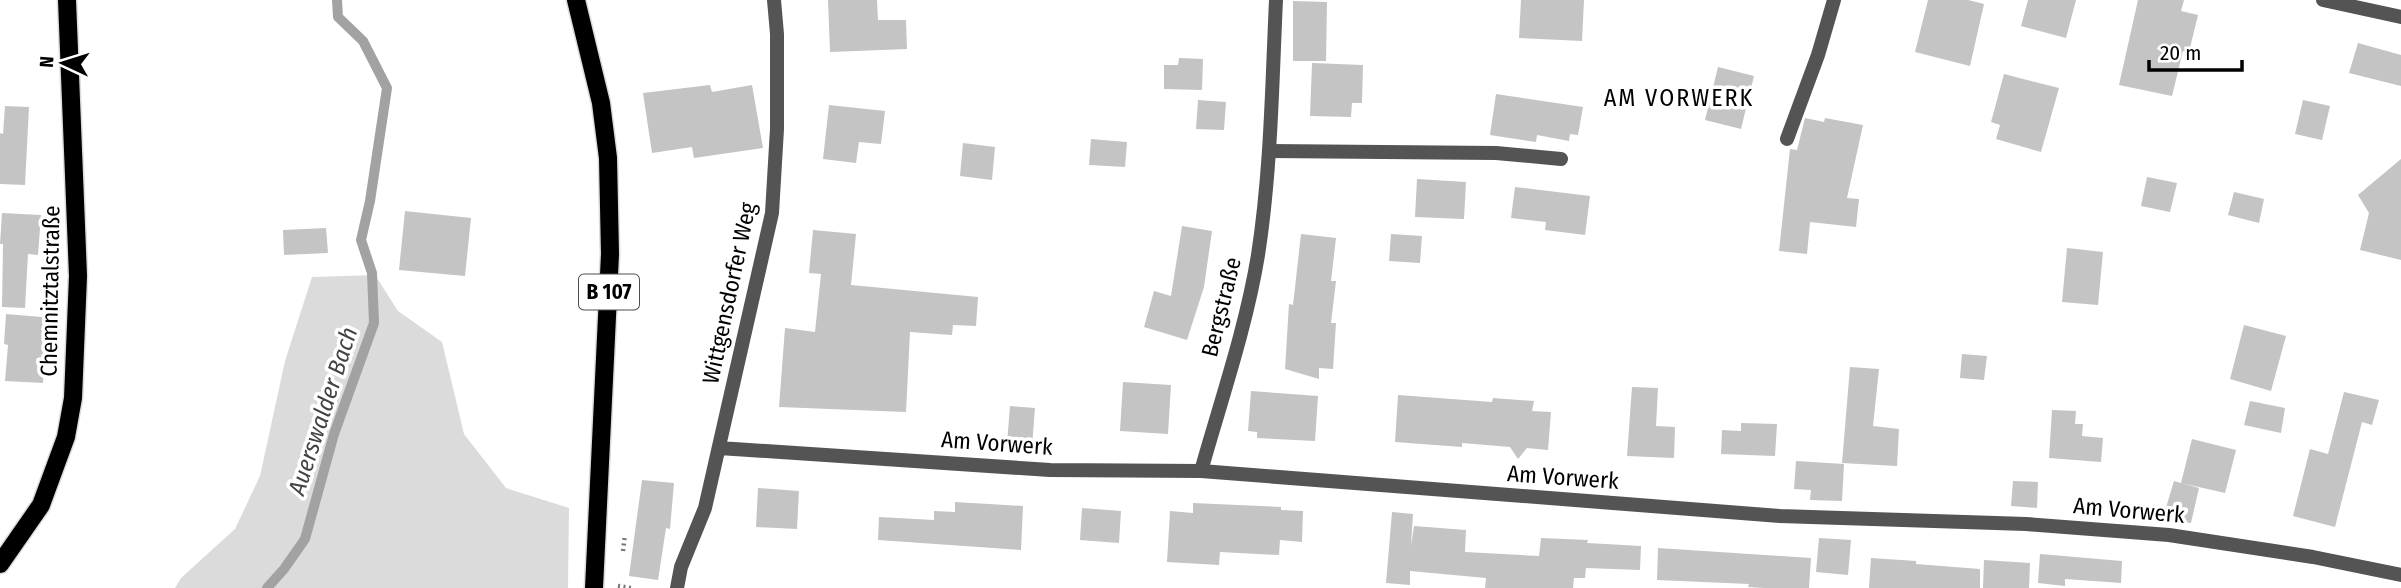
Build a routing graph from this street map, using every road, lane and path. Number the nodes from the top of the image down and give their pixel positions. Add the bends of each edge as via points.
1 (67, 0) edge
2 (576, 0) edge
3 (774, 0) edge
4 (1276, 0) edge
5 (1834, 0) edge
6 (2323, 0) edge
7 (2401, 17) edge
8 (1787, 139) dead end
9 (1269, 150) junction
10 (1561, 159) dead end
11 (719, 448) junction
12 (1201, 471) junction
13 (0, 564) edge
14 (2401, 575) edge
15 (617, 586) dead end
16 (594, 588) edge
17 (631, 588) edge
18 (677, 588) edge

1 - 13 main road, Chemnitztalstraße via 78,276 73,398 66,437 41,505
2 - 16 main road, B 107 via 601,103 608,158 610,254
3 - 11 street, Wittgensdorfer Weg via 777,129 772,213
4 - 9 street, Bergstraße
5 - 8 street
6 - 7 street
9 - 10 street via 1496,153
9 - 12 street, Bergstraße via 1257,258
11 - 12 street, Am Vorwerk via 1050,470
11 - 18 street, Wittgensdorfer Weg via 705,508
12 - 14 street, Am Vorwerk via 1780,516 2026,524 2169,535
15 - 17 path

